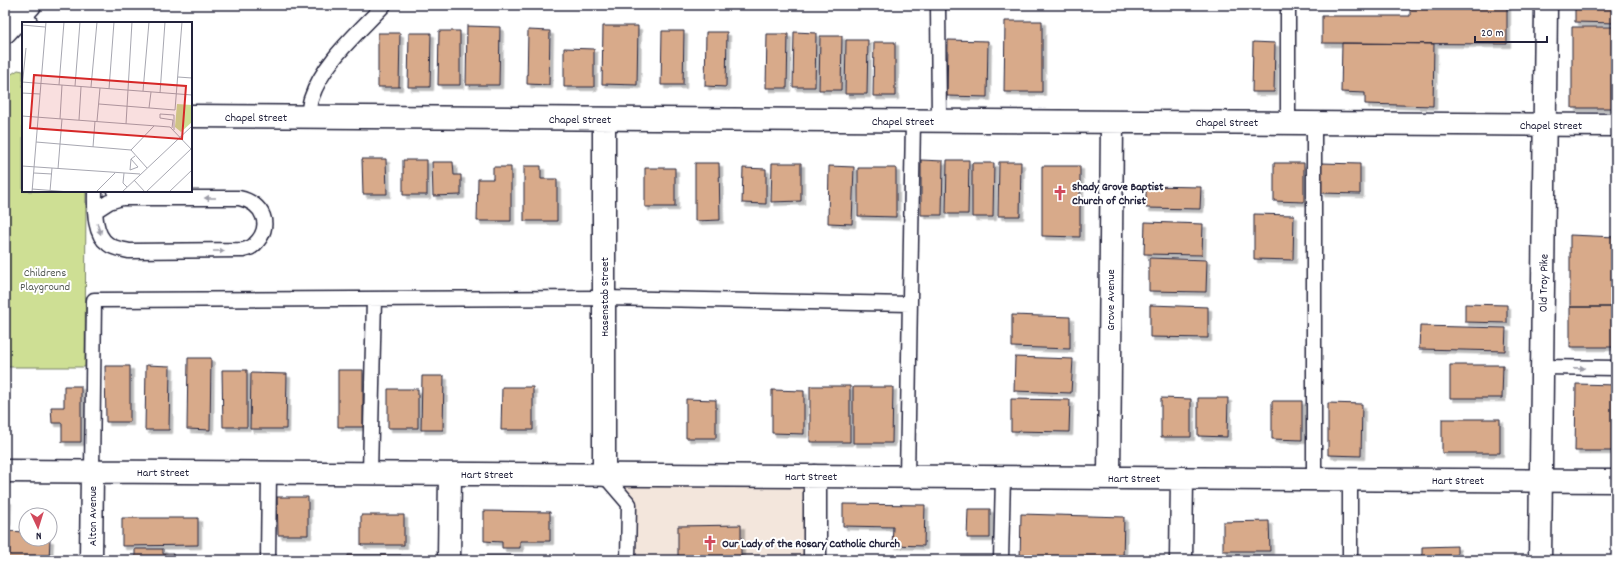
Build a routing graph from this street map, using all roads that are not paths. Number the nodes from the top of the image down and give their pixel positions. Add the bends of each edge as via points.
1 (384, 5) edge
2 (938, 5) edge
3 (1288, 5) edge
4 (1546, 5) edge
5 (192, 116) edge
6 (308, 117) junction
7 (604, 119) junction
8 (913, 121) junction
9 (938, 121) junction
10 (1112, 122) junction
11 (1288, 123) junction
12 (1314, 123) junction
13 (1545, 124) junction
14 (1616, 125) edge
15 (95, 192) edge
16 (118, 195) edge
17 (95, 211) junction
18 (604, 298) junction
19 (374, 299) junction
20 (910, 304) junction
21 (1542, 367) junction
22 (1616, 368) edge
23 (5, 471) edge
24 (92, 471) junction
25 (269, 473) junction
26 (370, 473) junction
27 (450, 474) junction
28 (604, 474) junction
29 (816, 476) junction
30 (907, 477) junction
31 (1003, 477) junction
32 (1109, 478) junction
33 (1182, 478) junction
34 (1314, 479) junction
35 (1350, 480) junction
36 (1541, 481) junction
37 (1616, 481) edge
38 (92, 560) edge
39 (268, 560) edge
40 (449, 560) edge
41 (628, 560) edge
42 (815, 560) edge
43 (1001, 560) edge
44 (1181, 560) edge
45 (1350, 560) edge
46 (1540, 560) edge

1 - 6 lane via 321,76 311,99
2 - 9 lane
3 - 11 lane
4 - 13 street, Old Troy Pike
5 - 6 street, Chapel Street
6 - 7 street, Chapel Street
7 - 8 street, Chapel Street
7 - 18 street, Hasenstab Street
8 - 9 street, Chapel Street
8 - 20 lane
9 - 10 street, Chapel Street
10 - 11 street, Chapel Street
10 - 32 street, Grove Avenue
11 - 12 street, Chapel Street
12 - 13 street, Chapel Street
12 - 34 lane
13 - 14 street, Chapel Street
13 - 21 street, Old Troy Pike
15 - 17 lane
16 - 17 lane
17 -> 16 lane via 102,238 108,244 129,251 243,250 254,245 262,236 265,226 258,206 250,200
18 - 19 lane
18 - 20 lane
18 - 28 street, Hasenstab Street
19 - 24 lane via 94,300
19 - 26 lane
20 - 30 lane
21 -> 22 lane
21 - 36 street, Old Troy Pike
23 - 24 street, Hart Street
24 - 25 street, Hart Street
24 - 38 street, Alton Avenue
25 - 26 street, Hart Street
25 - 39 lane
26 - 27 street, Hart Street
27 - 28 street, Hart Street
27 - 40 street
28 - 29 street, Hart Street
28 - 41 lane via 629,504
29 - 30 street, Hart Street
29 - 42 street
30 - 31 street, Hart Street
31 - 32 street, Hart Street
31 - 43 lane
32 - 33 street, Hart Street
33 - 34 street, Hart Street
33 - 44 street
34 - 35 street, Hart Street
35 - 36 street, Hart Street
35 - 45 lane
36 - 37 street, Hart Street
36 - 46 street, Old Troy Pike

